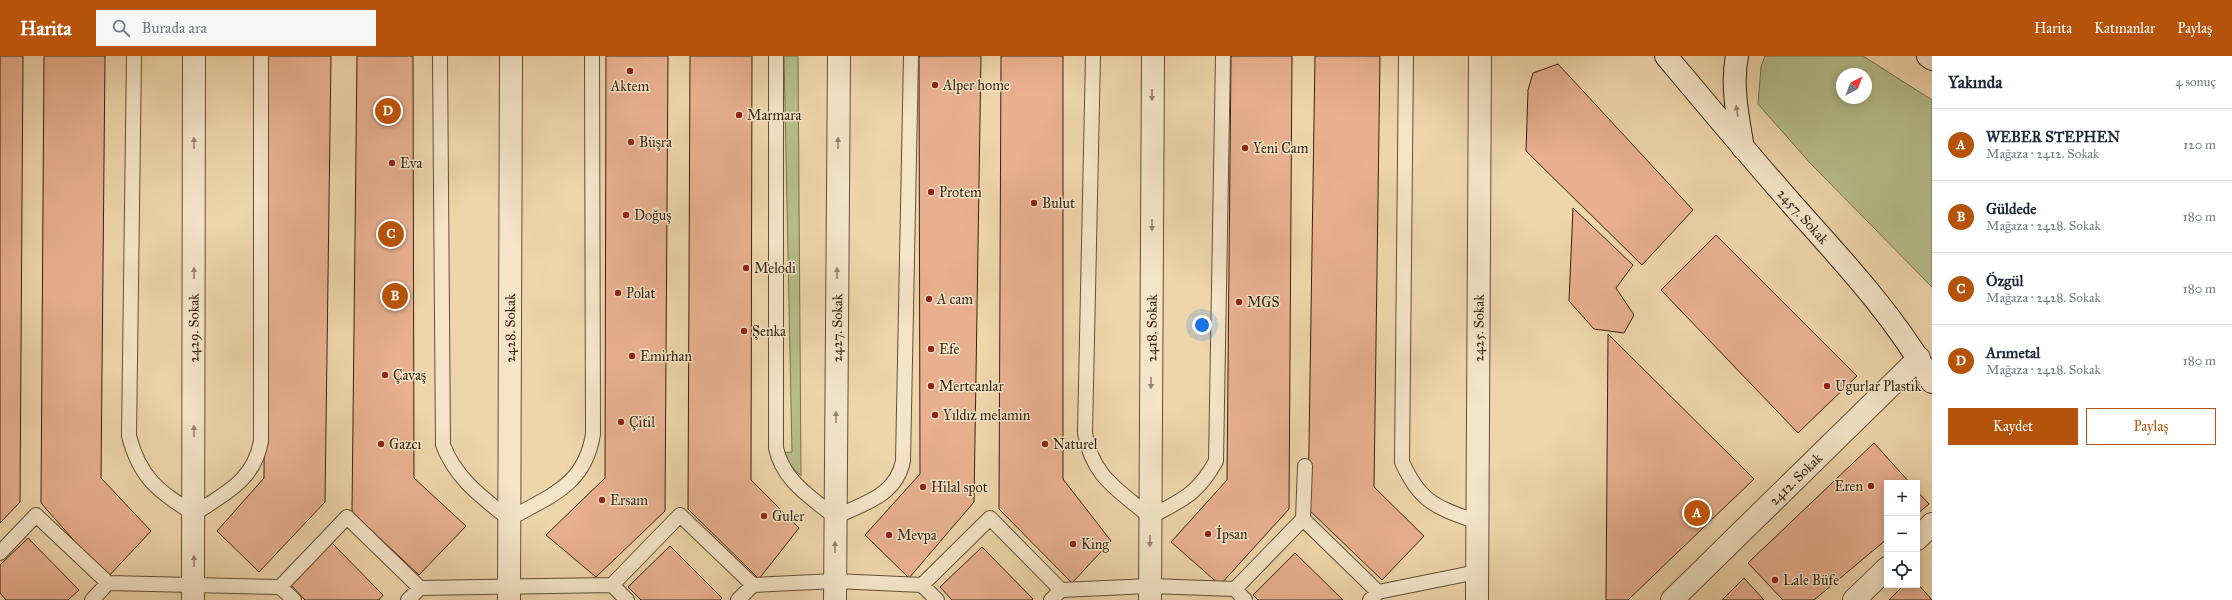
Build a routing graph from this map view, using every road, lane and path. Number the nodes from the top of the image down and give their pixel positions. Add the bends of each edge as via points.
1 (134, 56) edge
2 (194, 56) edge
3 (261, 56) edge
4 (440, 56) edge
5 (511, 56) edge
6 (592, 56) edge
7 (776, 56) edge
8 (839, 56) edge
9 (911, 56) edge
10 (1093, 56) edge
11 (1152, 56) edge
12 (1223, 56) edge
13 (1406, 56) edge
14 (1480, 56) edge
15 (1666, 56) edge
16 (1737, 56) edge
17 (1928, 56) edge
18 (1932, 59) edge
19 (1743, 149) junction
20 (1919, 358) junction
21 (1932, 382) edge
22 (1305, 466) dead end
23 (194, 514) junction
24 (835, 517) junction
25 (1150, 517) junction
26 (509, 519) junction
27 (1303, 519) junction
28 (1477, 522) junction
29 (1932, 524) edge
30 (1920, 536) edge
31 (0, 553) edge
32 (1884, 571) edge
33 (1477, 572) junction
34 (108, 583) junction
35 (612, 585) junction
36 (753, 585) junction
37 (922, 585) junction
38 (280, 587) junction
39 (420, 588) junction
40 (1234, 589) junction
41 (835, 590) edge
42 (1062, 590) junction
43 (193, 592) edge
44 (1150, 593) edge
45 (509, 594) edge
46 (1374, 596) edge
47 (92, 600) edge
48 (294, 600) edge
49 (408, 600) edge
50 (628, 600) edge
51 (738, 600) edge
52 (937, 600) edge
53 (1051, 600) edge
54 (1246, 600) edge
55 (1477, 600) edge
56 (1672, 600) edge
57 (1854, 600) edge

1 - 23 lane via 129,436 134,454 151,483
23 -> 2 street, 2429. Sokak
3 - 23 lane via 261,441 255,464 248,475
4 - 26 lane via 443,445 448,459 466,483
5 - 26 street, 2428. Sokak
6 - 26 lane via 591,449 577,476 566,486
7 - 24 lane via 776,448 778,458 790,479
24 -> 8 street, 2427. Sokak
9 - 24 lane via 903,461 898,479 884,494
10 - 25 lane via 1085,433 1090,457 1097,469
11 -> 25 street, 2418. Sokak
12 - 25 lane via 1216,460 1201,485 1188,497
13 - 28 lane via 1402,462 1415,487 1436,506
14 - 28 street, 2425. Sokak
15 - 19 street, 2457. Sokak
19 -> 16 street via 1736,106 1734,71
17 - 18 street
19 - 20 street, 2457. Sokak via 1841,259
20 - 21 street, 2457. Sokak
20 - 56 street, 2412. Sokak
22 - 27 lane
43 -> 23 street, 2429. Sokak
41 -> 24 street, 2427. Sokak
25 -> 44 street, 2418. Sokak
26 - 45 street, 2428. Sokak
27 - 40 lane
27 - 46 lane
28 - 33 street, 2425. Sokak
29 - 30 street
31 - 34 lane via 36,515
32 - 57 street
33 - 46 lane
33 - 55 street, 2425. Sokak
34 - 43 lane
34 - 47 lane
35 - 36 lane via 680,515
35 - 45 lane
35 - 50 lane
36 - 41 lane
36 - 51 lane
37 - 41 lane
37 - 42 lane via 990,518
37 - 52 lane
38 - 39 lane via 347,517
38 - 43 lane
38 - 48 lane
39 - 45 lane
39 - 49 lane
40 - 44 lane
40 - 54 lane
42 - 44 lane
42 - 53 lane

